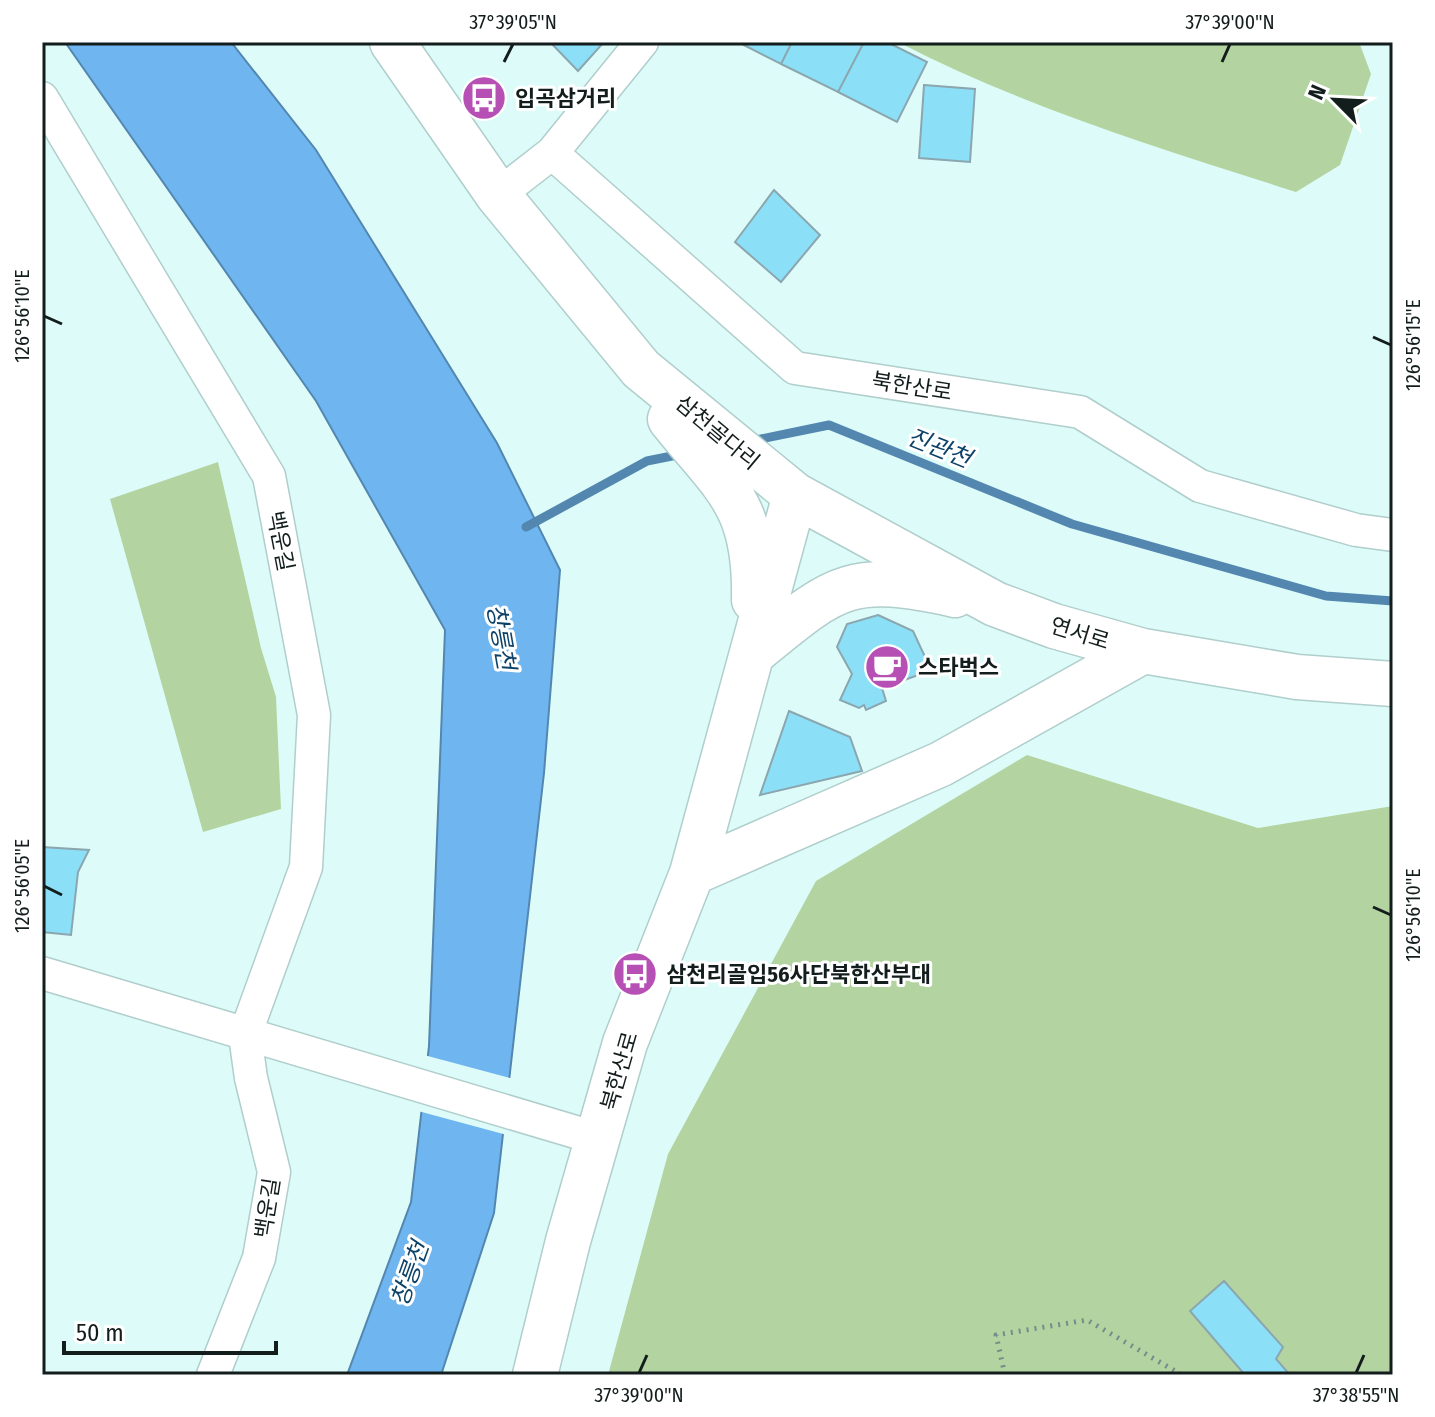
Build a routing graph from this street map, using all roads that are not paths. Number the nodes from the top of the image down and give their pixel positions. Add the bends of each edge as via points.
1 (392, 42) edge
2 (642, 42) edge
3 (42, 98) edge
4 (552, 153) junction
5 (498, 195) junction
6 (641, 369) junction
7 (795, 495) junction
8 (1393, 535) edge
9 (995, 604) junction
10 (1143, 651) junction
11 (753, 653) junction
12 (1393, 684) edge
13 (692, 873) junction
14 (42, 973) edge
15 (257, 1037) junction
16 (599, 1139) junction
17 (213, 1375) edge
18 (535, 1375) edge

1 - 5 main road
2 - 4 street
3 - 15 street, 백운길 via 269,476 314,715 306,867
4 - 5 street
4 - 8 street, 북한산로 via 795,368 1080,412 1200,486 1356,530
5 - 6 main road
6 - 7 main road, 삼천골다리
6 - 11 main road via 663,409 734,495 748,527 755,574
7 - 9 main road, 연서로
7 - 11 main road, 북한산로
9 - 10 main road, 연서로
9 - 11 main road via 921,588 853,584 826,597
10 - 12 main road, 연서로 via 1297,677
10 - 13 main road via 941,764
11 - 13 main road, 북한산로
13 - 16 main road, 북한산로 via 625,1043
14 - 15 street
15 - 16 street
15 - 17 street, 백운길 via 251,1078 274,1172 259,1258
16 - 18 main road, 북한산로

